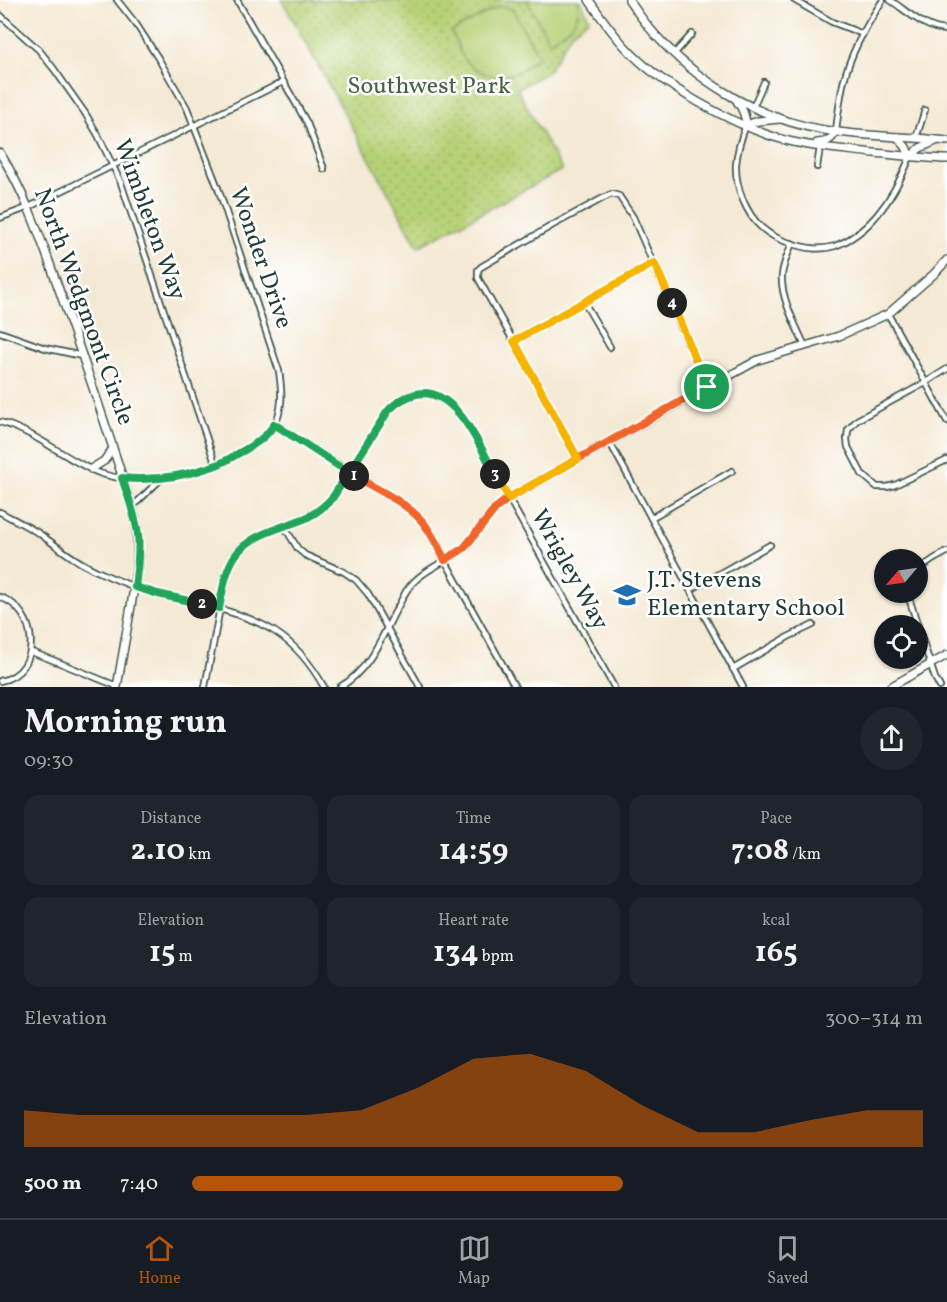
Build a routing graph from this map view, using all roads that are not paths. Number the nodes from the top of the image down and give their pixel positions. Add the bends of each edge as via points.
1 (117, 0) edge
2 (237, 0) edge
3 (589, 0) edge
4 (629, 0) edge
5 (794, 0) edge
6 (883, 0) edge
7 (890, 0) edge
8 (0, 15) edge
9 (947, 30) edge
10 (692, 34) dead end
11 (863, 34) junction
12 (674, 54) junction
13 (283, 82) junction
14 (764, 82) dead end
15 (734, 97) junction
16 (753, 107) junction
17 (925, 110) dead end
18 (782, 119) junction
19 (746, 125) junction
20 (195, 126) junction
21 (836, 131) junction
22 (897, 137) junction
23 (916, 138) junction
24 (938, 140) junction
25 (947, 141) edge
26 (808, 144) junction
27 (820, 147) junction
28 (848, 151) junction
29 (0, 153) edge
30 (910, 156) junction
31 (947, 159) edge
32 (112, 166) junction
33 (817, 167) dead end
34 (324, 169) dead end
35 (29, 207) junction
36 (0, 218) edge
37 (792, 243) junction
38 (947, 260) edge
39 (654, 263) junction
40 (584, 302) junction
41 (888, 314) junction
42 (0, 332) edge
43 (514, 341) junction
44 (805, 346) junction
45 (610, 347) dead end
46 (82, 356) junction
47 (947, 369) edge
48 (926, 383) junction
49 (707, 387) junction
50 (947, 421) edge
51 (0, 422) edge
52 (274, 424) junction
53 (609, 441) junction
54 (112, 450) junction
55 (578, 459) junction
56 (947, 460) edge
57 (216, 466) junction
58 (91, 469) junction
59 (732, 471) dead end
60 (349, 472) junction
61 (162, 477) junction
62 (122, 478) junction
63 (509, 498) junction
64 (132, 507) junction
65 (0, 512) edge
66 (651, 518) junction
67 (284, 526) junction
68 (770, 545) dead end
69 (947, 552) edge
70 (445, 560) junction
71 (928, 563) edge
72 (135, 587) junction
73 (690, 590) junction
74 (0, 597) edge
75 (219, 608) junction
76 (813, 625) dead end
77 (387, 628) junction
78 (31, 652) junction
79 (928, 655) edge
80 (947, 656) edge
81 (931, 664) junction
82 (733, 669) junction
83 (0, 681) edge
84 (118, 687) edge
85 (205, 687) edge
86 (324, 687) edge
87 (339, 687) edge
88 (420, 687) edge
89 (515, 687) edge
90 (614, 687) edge
91 (743, 687) edge
92 (890, 687) edge
93 (940, 687) edge

1 - 20 street, Wonder Drive via 158,58
2 - 13 street
3 - 19 street via 603,22 648,68 713,110
4 - 12 street
5 - 11 street
6 - 11 street
7 - 9 street via 923,22
8 - 32 street, Wimbleton Way via 54,69 85,113
10 - 12 street
11 - 21 street via 844,81
12 - 15 street
13 - 20 street
13 - 34 street via 307,123
14 - 16 street
15 - 16 street
15 - 19 street via 742,108
16 - 18 street
17 - 23 street
18 - 19 street
18 - 21 street
19 - 26 street
19 - 37 street via 736,167 742,198 761,228
20 - 32 street
20 - 52 street, Wonder Drive via 279,371 281,407
21 - 22 street
21 - 26 street via 829,140
21 - 28 street
22 - 23 street
22 - 30 street
23 - 24 street
24 - 25 street
24 - 30 street
26 - 27 street
27 - 28 street
27 - 33 street
28 - 30 street
29 - 35 street, North Wedgmont Circle
30 - 31 street
30 - 37 street via 885,206 869,224 837,245 820,249
32 - 35 street
32 - 57 street, Wimbleton Way
35 - 36 street
35 - 46 street, North Wedgmont Circle
37 - 44 street via 782,278 785,297
38 - 41 street
39 - 40 street
39 - 43 street via 619,196 609,195 553,225 478,270 477,276
39 - 49 street
40 - 43 street
40 - 45 street
41 - 44 street
41 - 48 street
42 - 46 street
43 - 55 street
44 - 49 street via 758,360
46 - 54 street, North Wedgmont Circle
47 - 48 street
48 - 50 street
48 - 56 street via 856,420 848,430 848,447 862,474 877,487 895,485
49 - 53 street
51 - 58 street via 15,426
52 - 57 street via 259,441
52 - 60 street
53 - 55 street
53 - 66 street
54 - 58 street
54 - 62 street, North Wedgmont Circle
55 - 63 street
57 - 61 street
58 - 62 street
59 - 66 street
60 - 63 street, Wrigley Way via 396,403 429,394 446,402 465,420
60 - 67 street, Wrigley Way via 326,505
60 - 70 street via 420,518
61 - 62 street
61 - 64 street
62 - 64 street, North Wedgmont Circle
63 - 70 street via 490,514 464,548
63 - 90 street, Wrigley Way
64 - 72 street, North Wedgmont Circle via 138,536
65 - 72 street via 94,570
66 - 73 street
67 - 75 street, Wrigley Way via 252,540 237,553 226,576
67 - 77 street via 305,555 356,580
68 - 73 street
69 - 71 street
70 - 77 street via 416,578
70 - 89 street
72 - 75 street
72 - 84 street, North Wedgmont Circle
73 - 82 street
74 - 78 street via 24,615 30,630
75 - 85 street, Wrigley Way
75 - 86 street via 246,616 278,633 315,670
76 - 82 street
77 - 87 street via 363,668
77 - 88 street
78 - 83 street via 20,670
78 - 84 street
79 - 81 street
80 - 81 street
81 - 92 street
81 - 93 street
82 - 91 street

